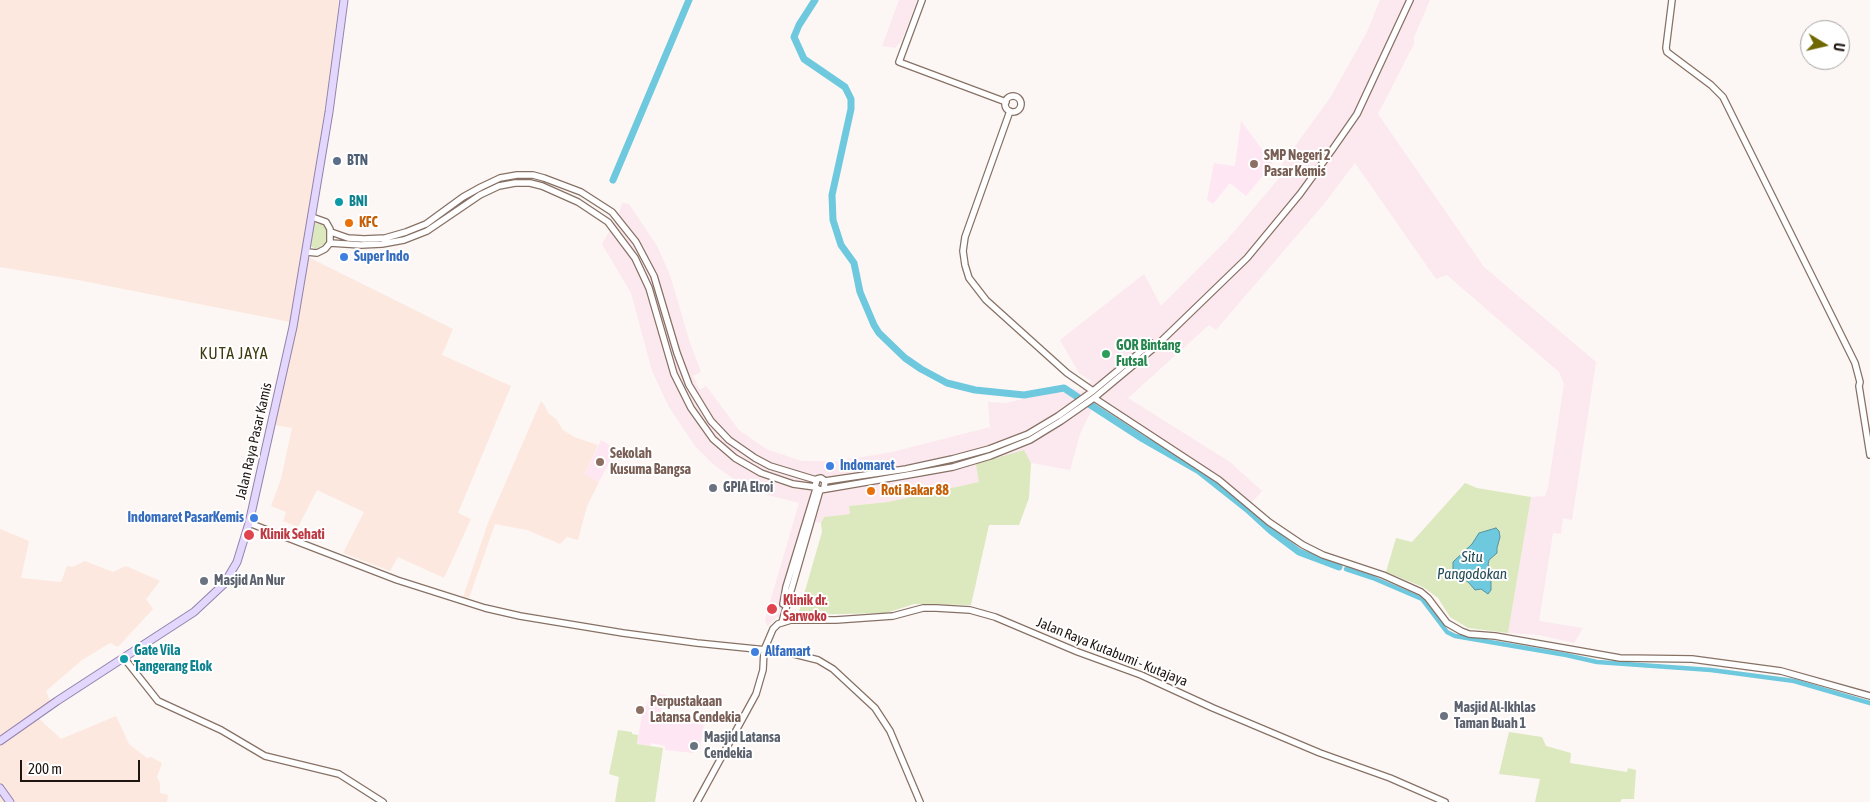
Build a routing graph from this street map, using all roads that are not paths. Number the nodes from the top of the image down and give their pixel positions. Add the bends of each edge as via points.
1 (344, 0) edge
2 (922, 0) edge
3 (1410, 0) edge
4 (1672, 0) edge
5 (1006, 102) junction
6 (1010, 111) junction
7 (312, 217) junction
8 (331, 232) junction
9 (330, 243) junction
10 (306, 252) junction
11 (1152, 346) junction
12 (1093, 390) junction
13 (1094, 398) junction
14 (1029, 437) junction
15 (1870, 455) edge
16 (907, 472) junction
17 (825, 481) junction
18 (818, 487) junction
19 (249, 523) junction
20 (782, 622) junction
21 (766, 649) junction
22 (124, 658) junction
23 (1870, 696) edge
24 (0, 740) edge
25 (0, 788) edge
26 (374, 799) edge
27 (10, 802) edge
28 (383, 802) edge
29 (698, 802) edge
30 (920, 802) edge
31 (1446, 802) edge

1 - 7 main road, Jalan Raya Pasar Kamis
2 - 5 street via 898,62
3 - 11 street via 1356,114 1300,194 1212,294
4 - 15 street via 1667,52 1723,97 1855,363
5 - 6 street
5 - 6 street via 1013,96 1020,101 1019,109
6 - 12 street via 965,237 965,265 986,300 1067,373
7 - 8 street via 326,222
7 - 10 main road, Jalan Raya Pasar Kamis
8 - 9 street
8 - 18 street via 364,239 406,232 426,224 481,187 500,178 517,175 544,178 585,194 612,212 645,258 654,276 689,386 711,421 729,440 755,458
9 - 10 street via 317,253
9 - 18 street via 361,245 404,240 427,231 480,195 515,183 542,186 578,202 608,222 635,258 648,288 674,374 691,408 713,439 735,458 761,473 793,484
10 - 19 main road, Jalan Raya Pasar Kamis via 293,327
11 - 12 street
11 - 13 street
12 - 14 street
13 - 14 street via 1061,422
13 - 23 street via 1219,480 1269,522 1303,545 1421,592 1447,623 1461,631 1620,658 1692,659 1781,671
14 - 16 street via 990,456 962,464
16 - 17 street
16 - 18 street
17 - 18 street
17 - 18 street via 821,478
18 - 20 street via 783,607
19 - 21 street via 397,580 485,608 623,633
19 - 22 main road, Jalan Raya Pasar Kamis via 237,562 216,592 194,612
20 - 21 street via 773,629
20 - 31 street, Jalan Raya Kutabumi - Kutajaya via 884,616 923,608 980,612
21 - 29 street via 764,670 756,694
21 - 30 street via 799,654 826,664 873,706 890,731
22 - 24 main road, Jalan Raya Pasar Kamis
22 - 26 street via 158,701 221,730 265,756 339,774
25 - 27 main road
26 - 28 street

